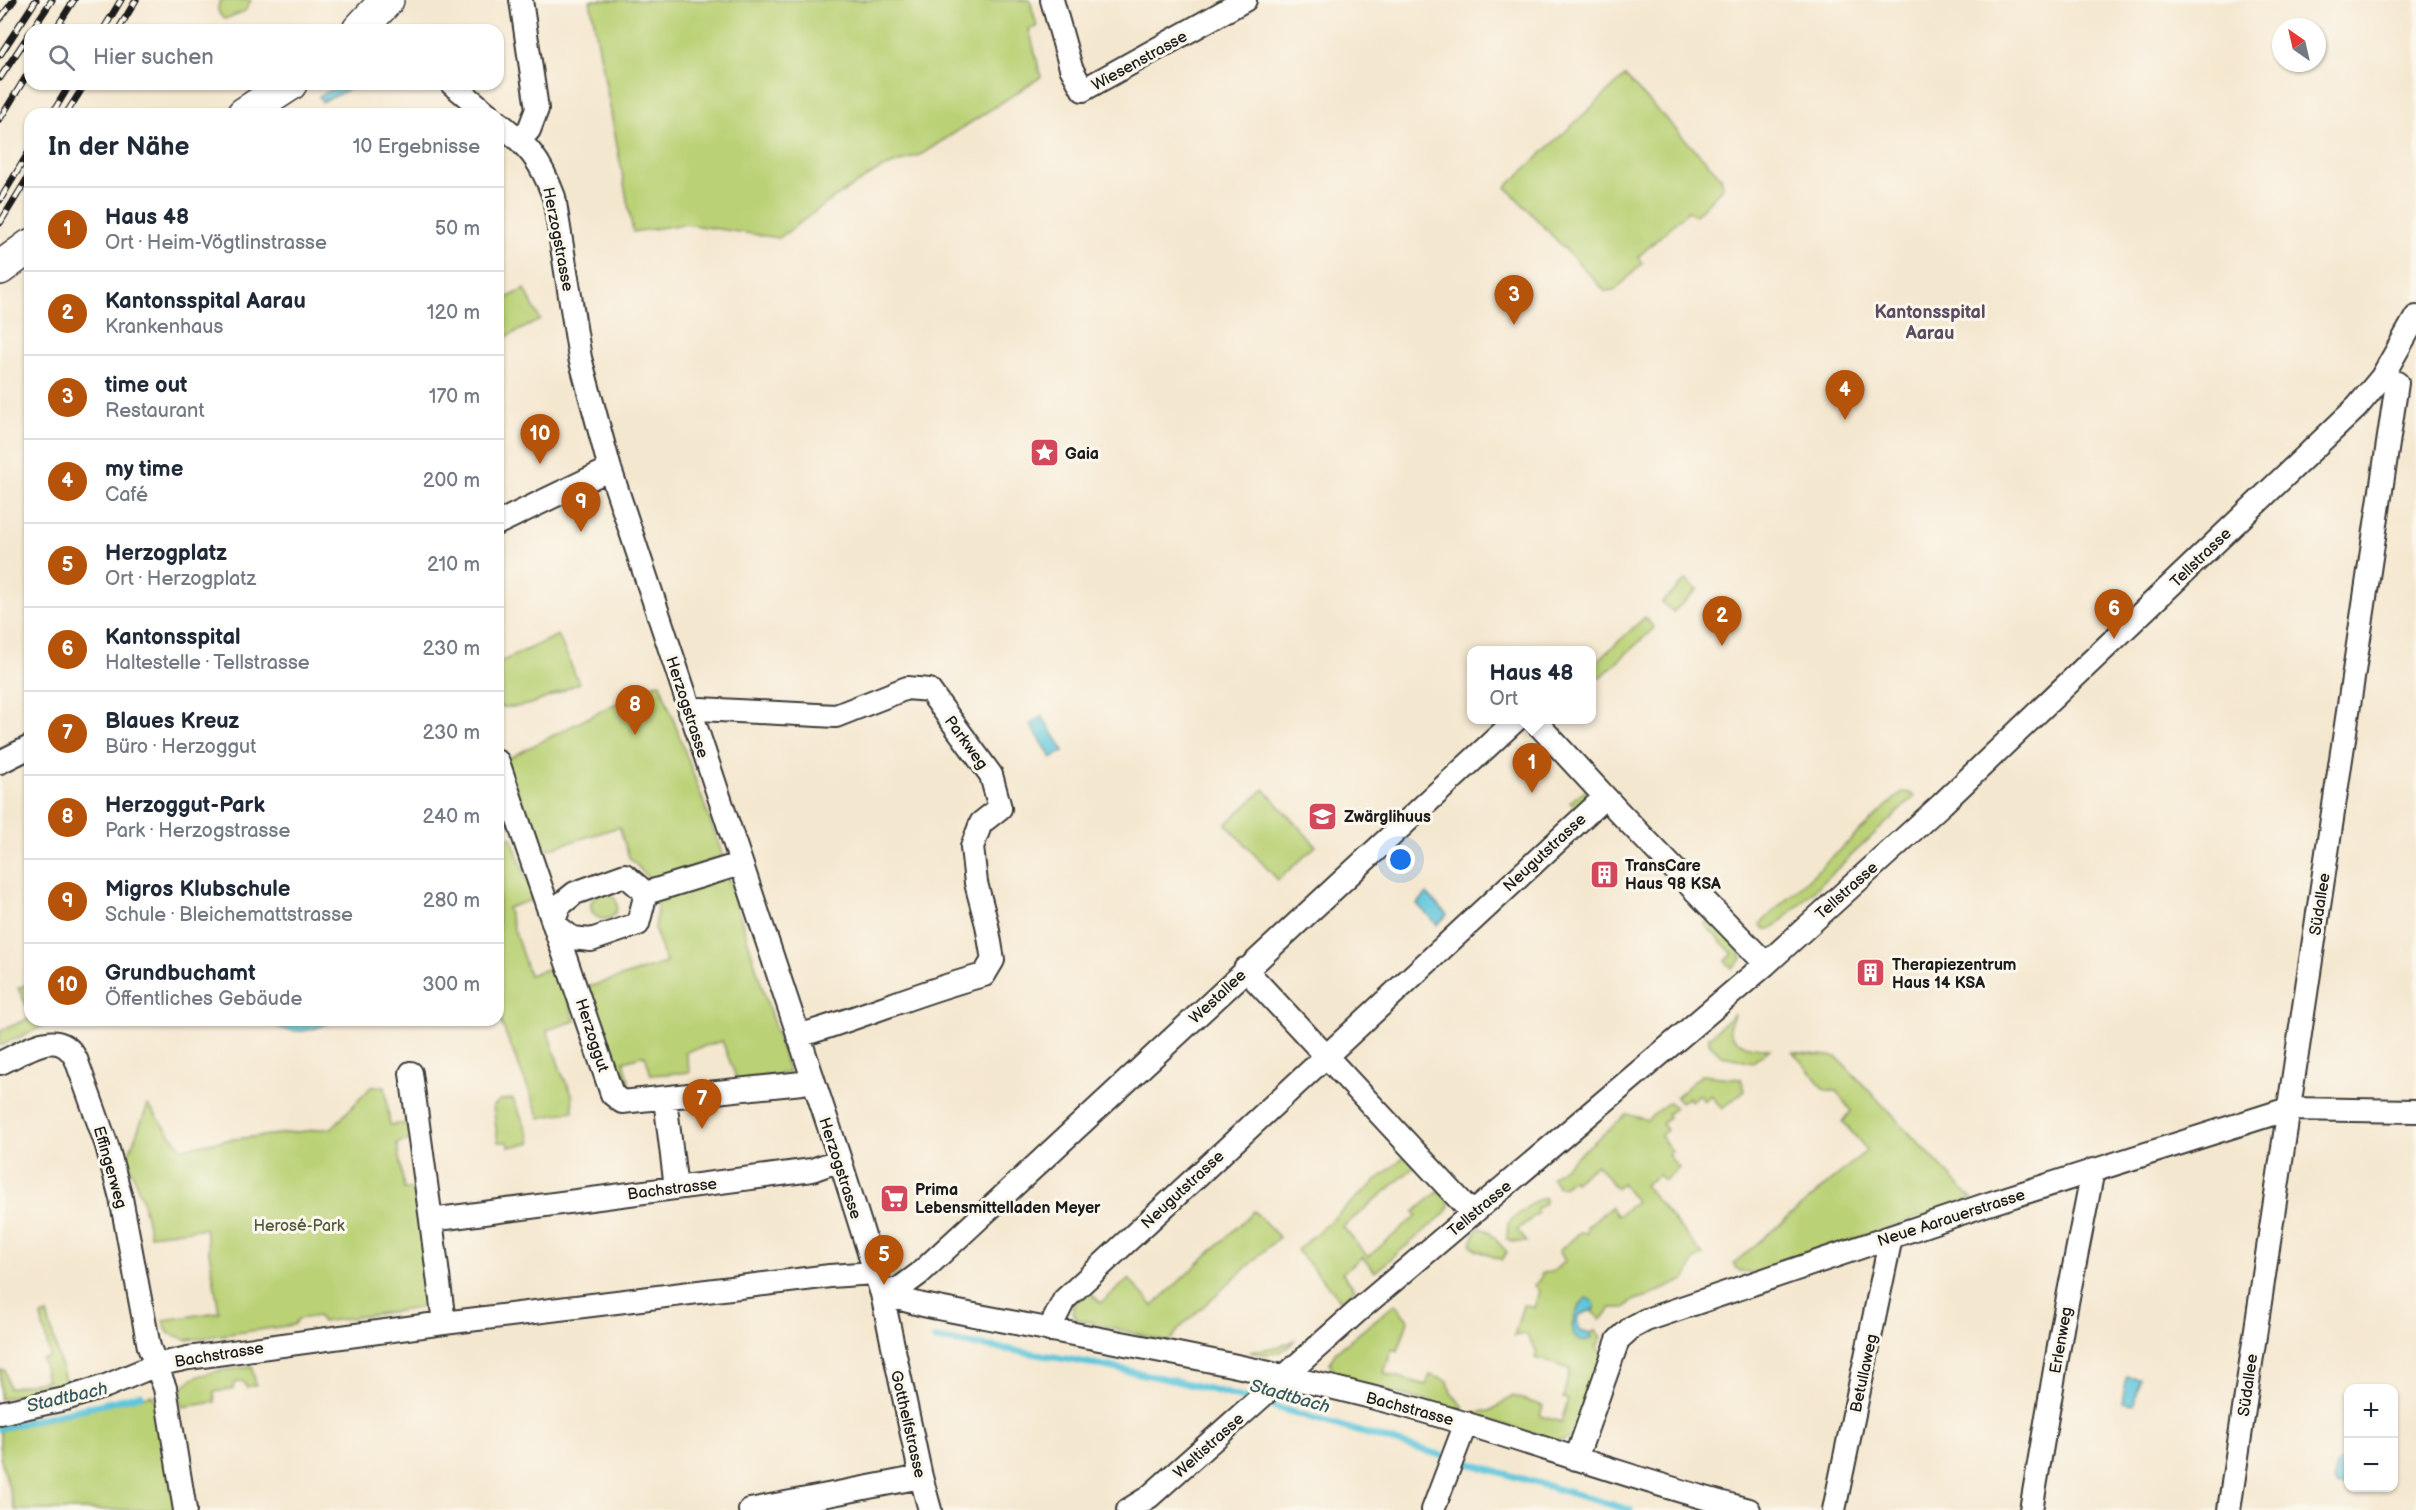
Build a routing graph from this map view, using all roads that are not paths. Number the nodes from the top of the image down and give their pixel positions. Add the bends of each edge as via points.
1 (520, 0) edge
2 (1052, 0) edge
3 (1245, 0) edge
4 (281, 90) edge
5 (459, 90) edge
6 (253, 108) edge
7 (482, 108) edge
8 (504, 127) edge
9 (520, 140) junction
10 (24, 250) edge
11 (0, 268) edge
12 (2416, 317) edge
13 (2398, 383) edge
14 (610, 469) junction
15 (504, 520) edge
16 (690, 712) junction
17 (1512, 724) edge
18 (1538, 724) edge
19 (24, 750) edge
20 (0, 762) edge
21 (504, 780) edge
22 (1605, 797) junction
23 (740, 864) junction
24 (646, 893) junction
25 (553, 923) junction
26 (1766, 964) junction
27 (1245, 969) junction
28 (798, 1036) junction
29 (1325, 1055) junction
30 (0, 1063) edge
31 (411, 1072) dead end
32 (813, 1080) junction
33 (665, 1099) junction
34 (2288, 1109) junction
35 (2416, 1111) edge
36 (840, 1160) junction
37 (2093, 1170) junction
38 (676, 1188) junction
39 (1472, 1214) junction
40 (431, 1220) junction
41 (1891, 1237) junction
42 (873, 1273) junction
43 (882, 1294) junction
44 (444, 1323) junction
45 (1049, 1329) junction
46 (156, 1365) junction
47 (1277, 1383) junction
48 (0, 1413) edge
49 (1463, 1431) junction
50 (1576, 1459) junction
51 (921, 1477) junction
52 (1699, 1504) edge
53 (185, 1510) edge
54 (750, 1510) edge
55 (930, 1510) edge
56 (1128, 1510) edge
57 (1433, 1510) edge
58 (1749, 1510) edge
59 (1834, 1510) edge
60 (2031, 1510) edge
61 (2229, 1510) edge

1 - 9 street via 537,109 529,130
2 - 3 street, Wiesenstrasse via 1071,68 1083,90
4 - 6 main road
5 - 7 street
8 - 9 street, Herzogstrasse
9 - 14 street, Herzogstrasse via 545,173 554,197 580,358
10 - 11 main road
12 - 13 street, Südallee
13 - 26 street, Tellstrasse via 2357,407 1942,804
13 - 34 street, Südallee
14 - 15 street
14 - 16 street, Herzogstrasse
16 - 23 street, Herzogstrasse
16 - 28 street, Parkweg via 700,709 836,716 907,688 929,690 991,775 1000,808 981,824 972,847 993,960 984,975
17 - 27 street, Westallee
18 - 22 street
19 - 20 street
21 - 25 street, Herzoggut
22 - 26 street
22 - 29 street, Neugutstrasse
23 - 24 street
23 - 28 street, Herzogstrasse
24 - 25 street via 625,874 575,893 560,905
24 - 25 street via 638,924 591,940 572,938
25 - 33 street, Herzoggut via 612,1094 622,1102
26 - 39 street, Tellstrasse
27 - 29 street
27 - 43 street, Westallee via 919,1274 900,1288
28 - 32 street, Herzogstrasse
29 - 39 street
29 - 45 street, Neugutstrasse via 1064,1300
30 - 46 street, Effingerweg via 51,1040 70,1048 76,1059 104,1135 121,1198 149,1347
31 - 40 street
32 - 33 street, Herzoggut
32 - 36 street, Herzogstrasse
33 - 38 street
34 - 35 street, Neue Aarauerstrasse
34 - 37 street, Neue Aarauerstrasse
34 - 61 street, Südallee
36 - 38 street, Bachstrasse via 812,1170
36 - 42 street, Herzogstrasse
37 - 41 street, Neue Aarauerstrasse
37 - 60 street, Erlenweg
38 - 40 street, Bachstrasse
39 - 47 street, Tellstrasse
40 - 44 street
41 - 50 street, Neue Aarauerstrasse via 1739,1287 1631,1328 1618,1340
41 - 59 street, Betullaweg
42 - 43 street, Herzogstrasse
42 - 44 street, Bachstrasse
43 - 45 street, Bachstrasse
43 - 51 street, Gotthelfstrasse
44 - 46 street, Bachstrasse
45 - 47 street, Bachstrasse
46 - 48 street, Bachstrasse via 106,1386
46 - 53 street, Effingerweg via 165,1388
47 - 49 street, Bachstrasse
47 - 56 street, Weltistrasse via 1149,1497
49 - 50 street, Bachstrasse
49 - 57 street
50 - 52 street, Bachstrasse
51 - 54 street
51 - 55 street, Gotthelfstrasse
52 - 58 street, Bachstrasse

